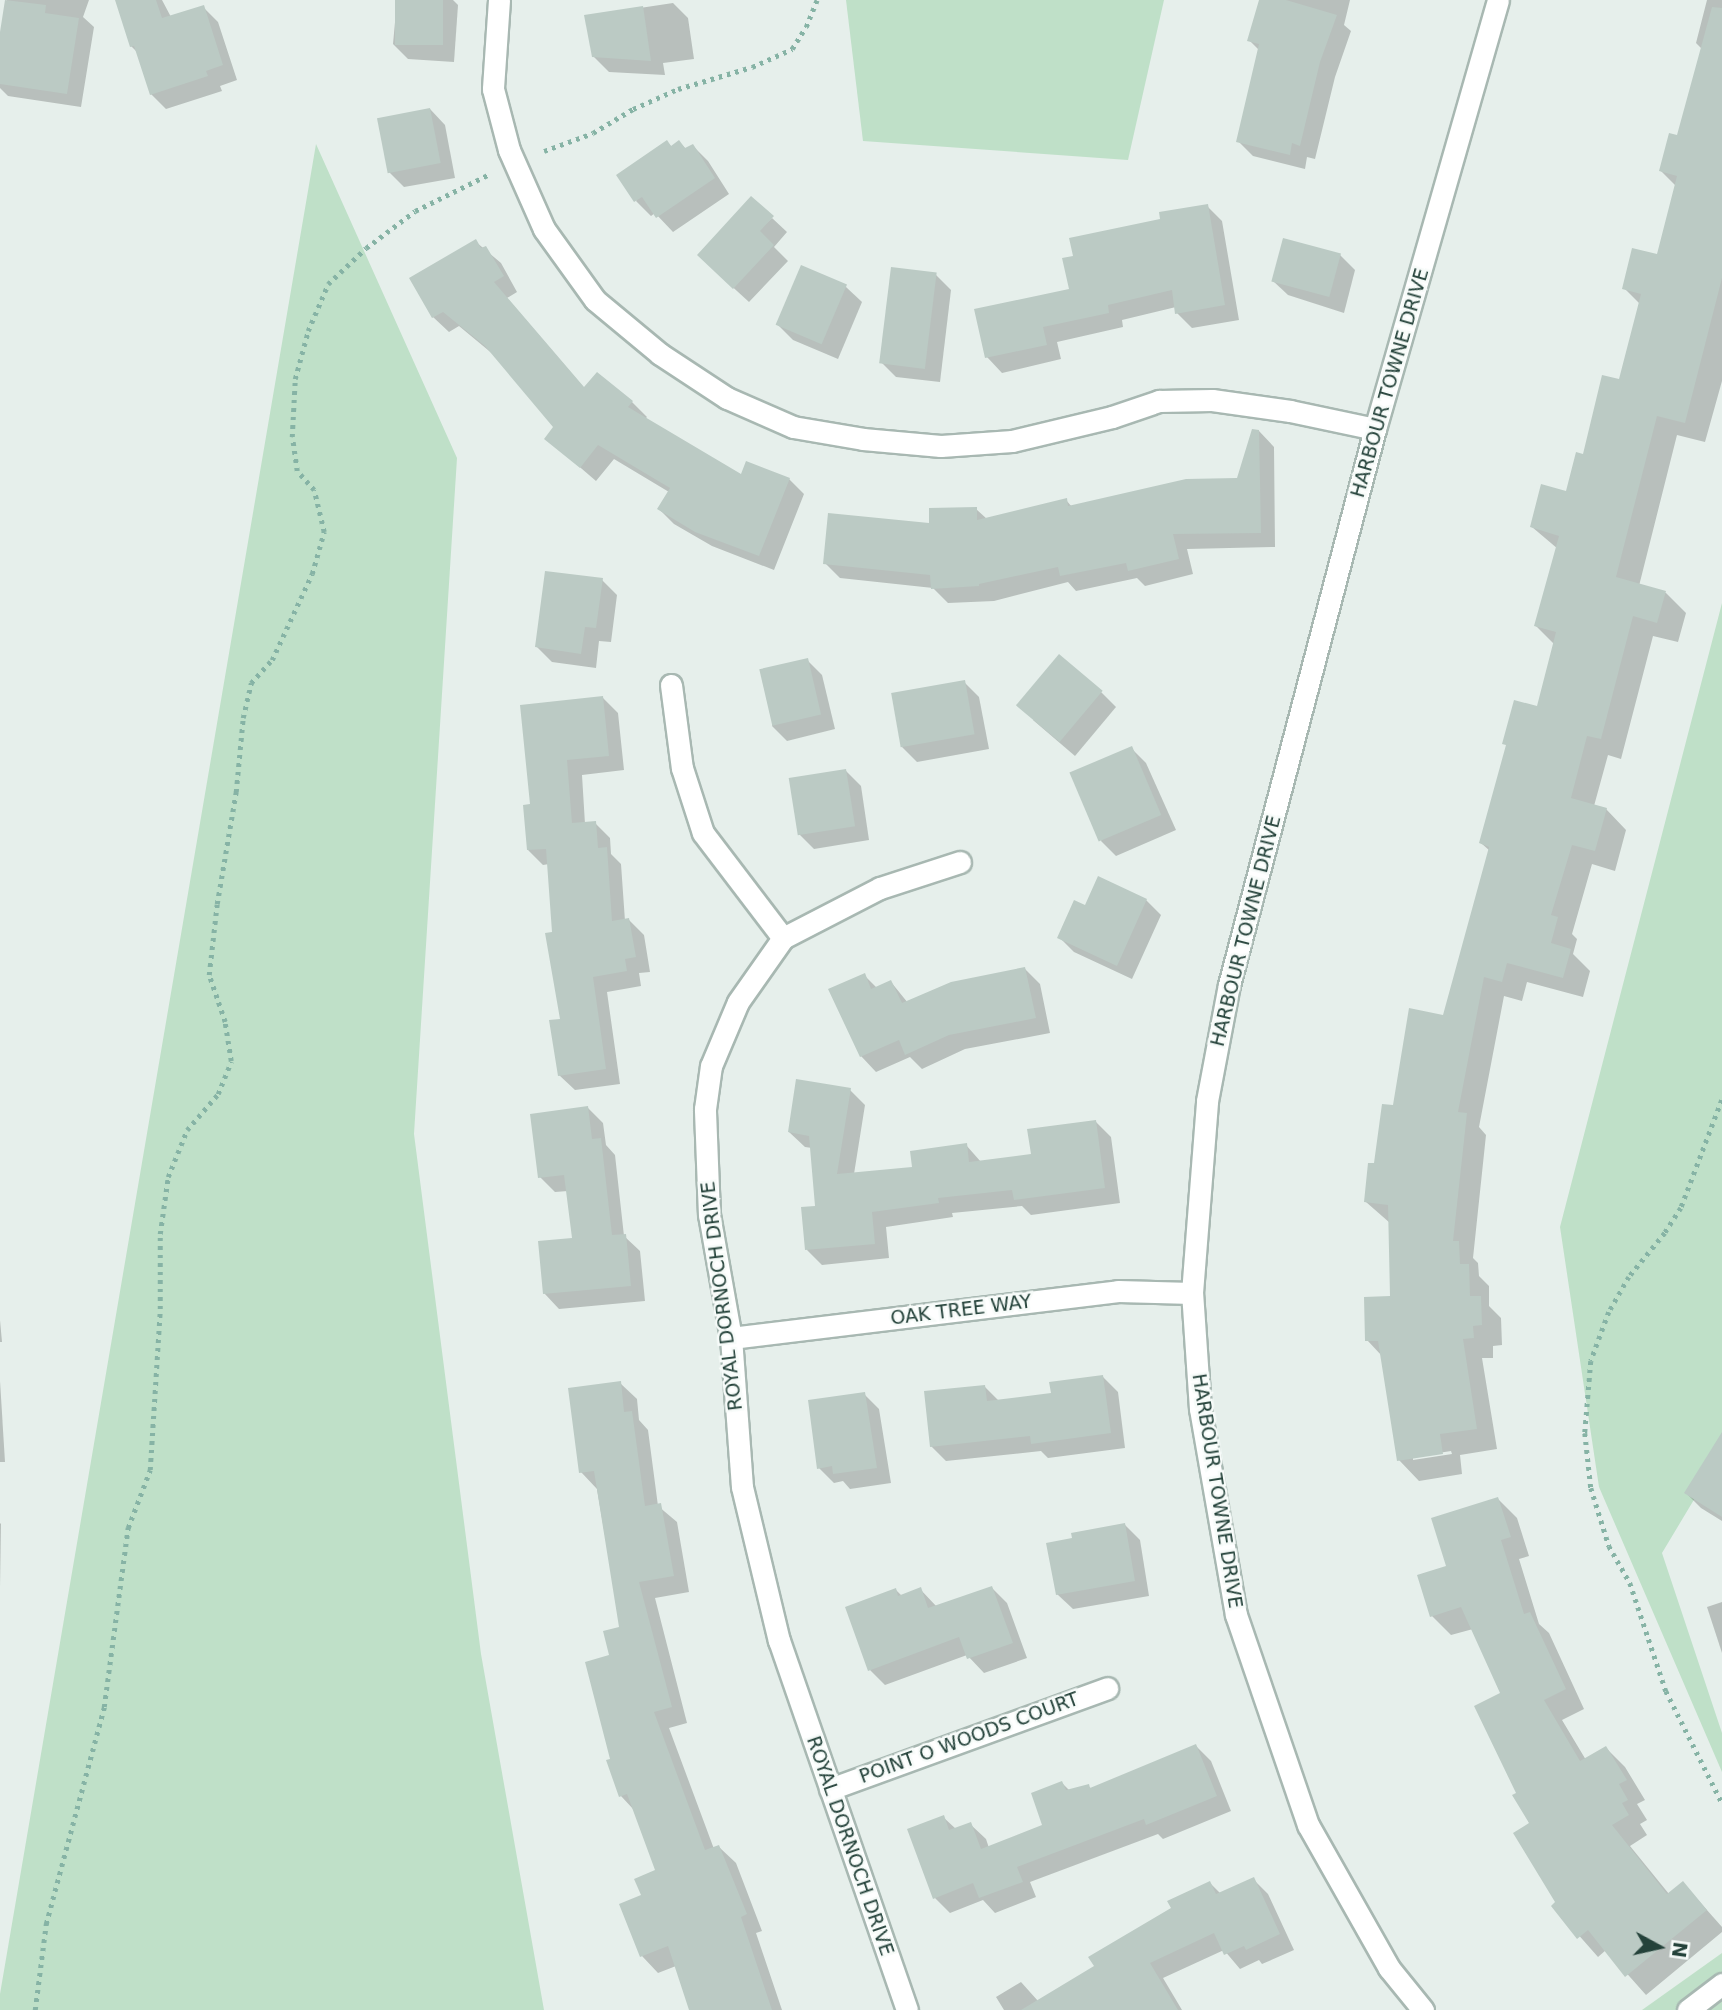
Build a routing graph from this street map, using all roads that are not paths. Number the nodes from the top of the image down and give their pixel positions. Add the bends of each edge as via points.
1 (499, 0) edge
2 (1498, 0) edge
3 (1376, 429) junction
4 (671, 685) dead end
5 (960, 862) dead end
6 (783, 938) junction
7 (1192, 1293) junction
8 (731, 1338) junction
9 (1107, 1688) dead end
10 (830, 1789) junction
11 (1722, 1984) edge
12 (907, 2010) edge
13 (1423, 2010) edge
14 (1688, 2010) edge

1 - 3 street via 493,89 514,162 544,229 595,300 660,354 727,398 793,427 941,446 1012,441 1159,401 1212,400
2 - 3 street, HARBOUR TOWNE DRIVE
3 - 7 street, HARBOUR TOWNE DRIVE via 1229,985 1207,1101
4 - 6 street via 682,768 703,833
5 - 6 street, ROYAL DORNOCH DRIVE via 880,888
6 - 8 street, ROYAL DORNOCH DRIVE via 738,1002 711,1066 705,1109 709,1215
7 - 8 street, OAK TREE WAY via 1118,1291
7 - 13 street, HARBOUR TOWNE DRIVE via 1200,1409 1236,1615 1308,1825 1389,1968
8 - 10 street, ROYAL DORNOCH DRIVE via 742,1487 779,1641
9 - 10 street, POINT O WOODS COURT
10 - 12 street, ROYAL DORNOCH DRIVE
11 - 14 street

